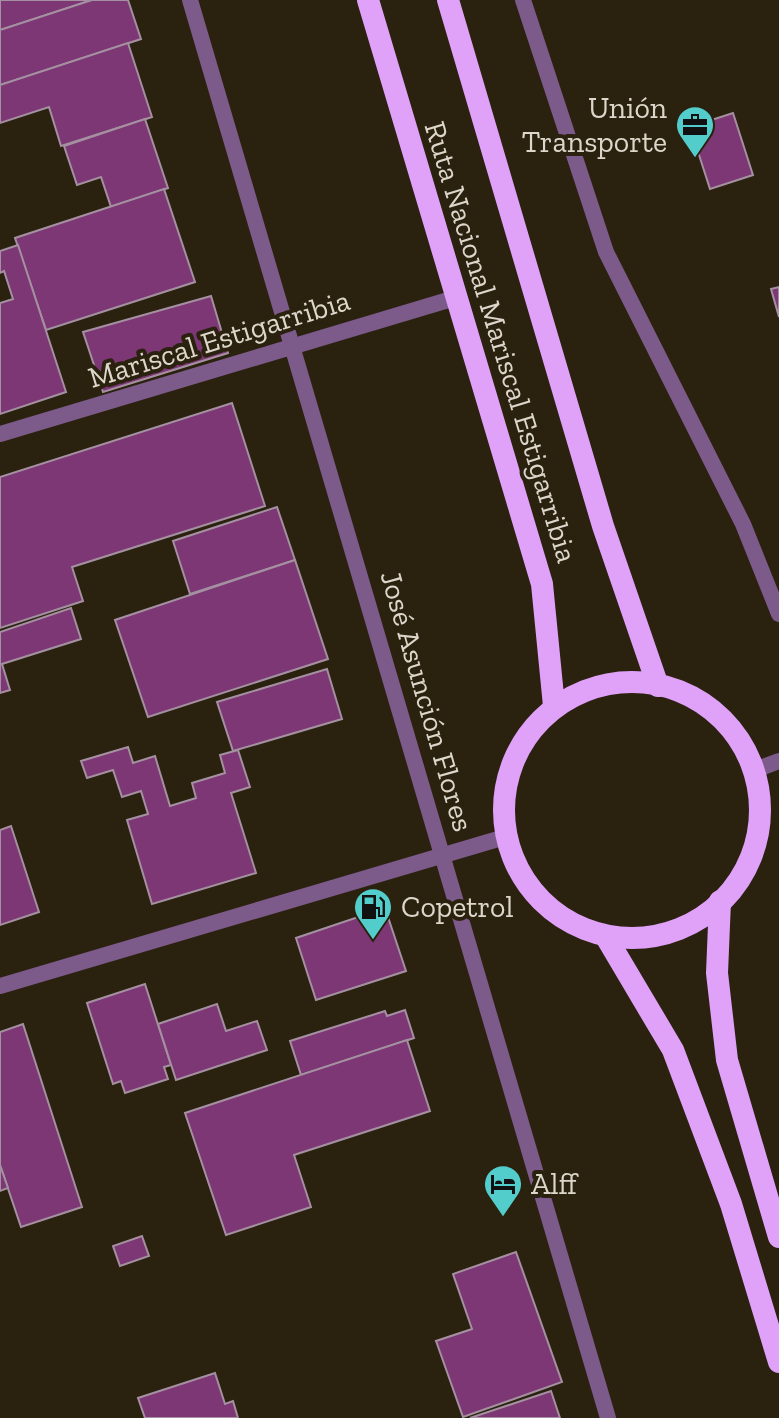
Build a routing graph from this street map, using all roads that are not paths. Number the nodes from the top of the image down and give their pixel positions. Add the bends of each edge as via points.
1 (190, 0) edge
2 (368, 0) edge
3 (448, 0) edge
4 (523, 0) edge
5 (455, 298) junction
6 (293, 345) junction
7 (0, 434) edge
8 (779, 614) edge
9 (658, 686) junction
10 (554, 706) junction
11 (779, 761) edge
12 (755, 770) junction
13 (505, 837) junction
14 (444, 856) junction
15 (720, 901) junction
16 (606, 937) junction
17 (0, 986) edge
18 (779, 1237) edge
19 (779, 1362) edge
20 (608, 1418) edge

1 - 6 street, José Asunción Flores
2 - 5 highway, Ruta Nacional Mariscal Estigarribia
3 - 9 highway, Ruta Nacional Mariscal Estigarribia via 603,526
4 - 8 street via 606,252 743,524
5 - 6 street, Mariscal Estigarribia
5 - 10 highway, Ruta Nacional Mariscal Estigarribia via 542,584
6 - 7 street, Mariscal Estigarribia
6 - 14 street, José Asunción Flores
9 - 10 highway via 606,683
9 - 12 highway via 693,696 720,715
10 - 13 highway via 528,732 510,764 503,800
11 - 12 street
12 - 15 highway via 761,806 758,841 745,874
13 - 14 street
13 - 16 highway via 520,875 546,907 581,930
14 - 17 street
14 - 20 street, José Asunción Flores
15 - 16 highway via 670,935
15 - 18 highway via 717,973 727,1060
16 - 19 highway via 673,1050 731,1204

